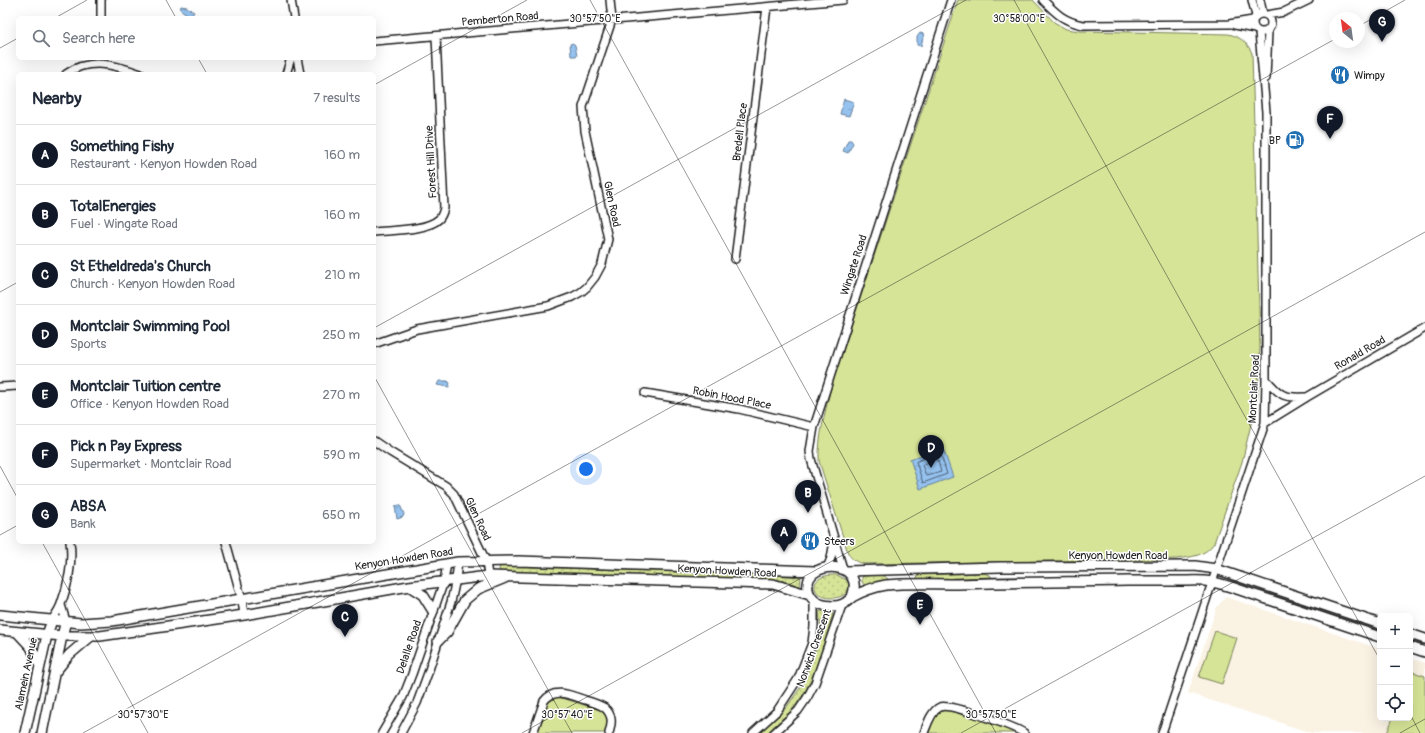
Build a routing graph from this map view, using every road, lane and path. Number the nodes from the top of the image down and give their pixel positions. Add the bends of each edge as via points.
1 (101, 0) edge
2 (291, 0) edge
3 (610, 0) edge
4 (843, 0) edge
5 (951, 0) edge
6 (1043, 0) edge
7 (1252, 0) edge
8 (1260, 0) edge
9 (1309, 0) edge
10 (767, 7) junction
11 (1284, 12) junction
12 (1265, 14) junction
13 (101, 16) edge
14 (294, 16) edge
15 (1255, 18) junction
16 (612, 20) junction
17 (1229, 24) junction
18 (1270, 27) junction
19 (1257, 31) junction
20 (436, 36) junction
21 (376, 41) edge
22 (290, 60) edge
23 (297, 60) edge
24 (100, 61) edge
25 (70, 72) edge
26 (135, 72) edge
27 (287, 72) edge
28 (300, 72) edge
29 (1265, 103) junction
30 (376, 232) edge
31 (735, 259) dead end
32 (1425, 328) edge
33 (376, 343) edge
34 (1266, 379) junction
35 (16, 385) edge
36 (0, 387) edge
37 (645, 393) dead end
38 (1307, 397) junction
39 (1265, 423) junction
40 (814, 427) junction
41 (376, 441) edge
42 (834, 539) junction
43 (70, 544) edge
44 (227, 544) edge
45 (486, 561) junction
46 (458, 562) junction
47 (447, 564) junction
48 (1000, 567) junction
49 (827, 568) junction
50 (900, 569) junction
51 (1216, 569) junction
52 (845, 570) junction
53 (815, 571) junction
54 (488, 576) junction
55 (510, 576) junction
56 (456, 579) junction
57 (444, 581) junction
58 (1001, 582) junction
59 (1212, 582) junction
60 (901, 585) junction
61 (409, 586) junction
62 (486, 586) junction
63 (812, 597) junction
64 (852, 597) junction
65 (242, 600) junction
66 (61, 605) junction
67 (842, 605) junction
68 (1327, 606) junction
69 (433, 611) junction
70 (0, 615) edge
71 (244, 615) junction
72 (1323, 617) junction
73 (52, 620) junction
74 (66, 621) junction
75 (1377, 623) edge
76 (0, 630) edge
77 (18, 632) junction
78 (47, 634) junction
79 (1413, 635) edge
80 (62, 636) junction
81 (1377, 636) edge
82 (90, 637) junction
83 (1425, 639) edge
84 (438, 641) junction
85 (1413, 648) edge
86 (1425, 652) edge
87 (40, 666) junction
88 (54, 674) junction
89 (25, 733) edge
90 (42, 733) edge
91 (382, 733) edge
92 (401, 733) edge
93 (533, 733) edge
94 (609, 733) edge
95 (753, 733) edge
96 (774, 733) edge
97 (924, 733) edge
98 (1024, 733) edge
99 (1162, 733) edge

1 - 13 street
2 - 14 street
3 - 16 street, Glen Road
4 - 10 street, Pemberton Road
5 - 40 street, Wingate Road
6 - 17 street via 1067,21 1083,25
7 - 15 street, Montclair Road
8 - 12 street
9 - 11 street
10 - 16 street, Pemberton Road
10 - 31 street, Bredell Place
11 - 12 street
11 - 18 street
12 - 15 street
12 - 18 street via 1272,20
15 - 17 street
15 - 19 street, Montclair Road via 1253,25
16 - 20 street, Pemberton Road
16 - 33 street, Glen Road via 583,107 608,240 602,264 595,277 581,292 548,306 417,329
17 - 19 street
18 - 19 street via 1264,32
18 - 29 street, Montclair Road
19 - 29 street, Montclair Road
20 - 21 street, Pemberton Road
20 - 30 street, Forest Hill Drive via 444,208 442,216 422,227
22 - 27 street
23 - 28 street
24 - 25 street via 80,66
24 - 26 street
29 - 34 street, Montclair Road
32 - 38 street, Ronald Road
34 - 38 street via 1289,398
34 - 39 street, Montclair Road
35 - 36 street
37 - 40 street, Robin Hood Place
38 - 39 street, Ronald Road
39 - 51 street, Montclair Road
40 - 42 street, Wingate Road via 811,460
41 - 45 street, Glen Road via 450,490 457,499
42 - 49 street, Wingate Road
42 - 52 street, Wingate Road
43 - 66 street via 71,559
44 - 65 street
45 - 46 street, Kenyon Howden Road
45 - 53 street, Kenyon Howden Road
45 - 54 street, Glen Road
46 - 47 street, Kenyon Howden Road
46 - 56 street
47 - 57 street, Delalle Road
47 - 65 street, Kenyon Howden Road
48 - 50 street, Kenyon Howden Road
48 - 51 street, Kenyon Howden Road via 1195,566
48 - 58 street
49 - 52 street
49 - 53 street
50 - 52 street, Kenyon Howden Road
50 - 60 street
51 - 59 street, Montclair Road
51 - 68 street, Kenyon Howden Road
52 - 64 street via 851,574 855,584
53 - 63 street via 808,585
54 - 55 street, Kenyon Howden Road
54 - 56 street, Kenyon Howden Road
54 - 62 street, Glen Road
55 - 62 street
55 - 63 street, Kenyon Howden Road via 773,584
56 - 57 street, Kenyon Howden Road
56 - 84 street
57 - 61 street, Kenyon Howden Road
57 - 69 street, Delalle Road
58 - 59 street
58 - 60 street
59 - 72 street
59 - 99 street, Montclair Road
60 - 64 street via 877,587
61 - 69 street via 423,595
61 - 71 street, Kenyon Howden Road
62 - 84 street via 478,589 466,600 448,632
63 - 67 street via 823,604
63 - 95 street, Norwich Crescent via 812,643 798,679 777,711
64 - 67 street
65 - 71 street
65 - 74 street, Kenyon Howden Road via 112,621
66 - 73 street
66 - 74 street
67 - 96 street, Norwich Crescent via 815,684 798,711
68 - 72 street
68 - 75 street, Kenyon Howden Road
69 - 91 street, Delalle Road via 403,697
70 - 73 street, Kenyon Howden Road
71 - 82 street, Kenyon Howden Road
72 - 81 street
73 - 74 street, Kenyon Howden Road
73 - 78 street, Alamein Avenue
74 - 80 street
76 - 77 street, Kenyon Howden Road
77 - 78 street, Kenyon Howden Road
77 - 87 street via 31,647
78 - 80 street, Kenyon Howden Road
78 - 87 street, Alamein Avenue
79 - 83 street
80 - 82 street, Kenyon Howden Road
80 - 88 street
82 - 88 street via 67,657
84 - 92 street via 418,703
85 - 86 street
87 - 89 street, Alamein Avenue
88 - 90 street
93 - 94 street via 544,701 558,693 575,696 605,708 612,720
97 - 98 street via 933,713 944,706 967,711

